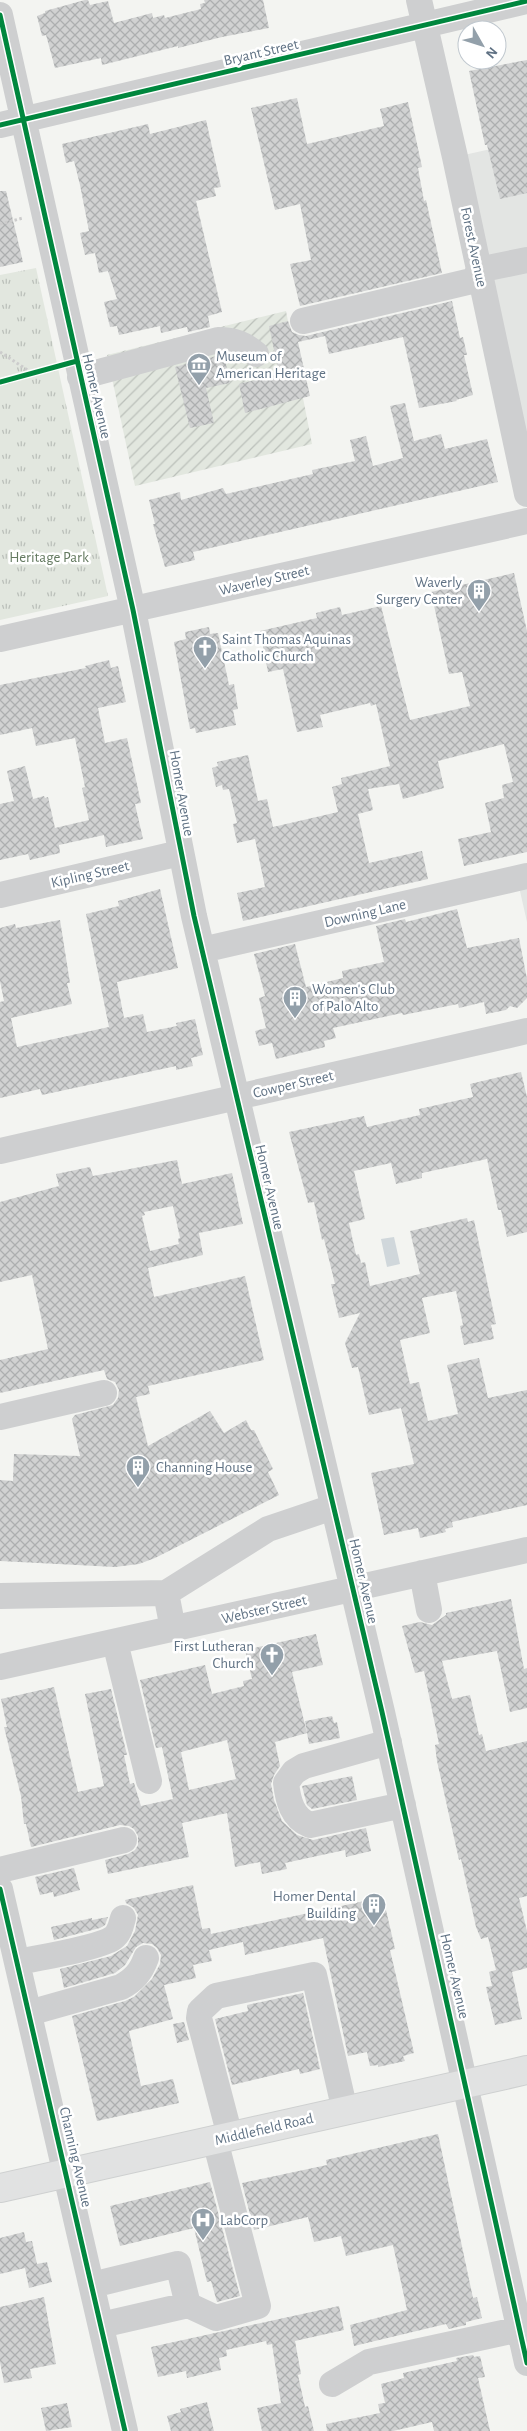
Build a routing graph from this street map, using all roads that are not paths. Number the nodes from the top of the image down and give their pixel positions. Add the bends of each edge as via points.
1 (419, 0) edge
2 (527, 1) edge
3 (0, 15) edge
4 (425, 25) junction
5 (11, 123) edge
6 (527, 260) edge
7 (479, 274) junction
8 (303, 321) dead end
9 (256, 354) dead end
10 (80, 376) junction
11 (527, 494) edge
12 (527, 521) edge
13 (133, 610) junction
14 (0, 639) edge
15 (180, 853) junction
16 (527, 876) edge
17 (0, 895) edge
18 (202, 950) junction
19 (527, 1030) edge
20 (235, 1097) junction
21 (0, 1150) edge
22 (104, 1393) dead end
23 (0, 1417) edge
24 (334, 1508) junction
25 (527, 1550) edge
26 (422, 1574) junction
27 (353, 1589) junction
28 (166, 1593) junction
29 (0, 1596) edge
30 (430, 1610) dead end
31 (173, 1629) junction
32 (115, 1642) junction
33 (0, 1668) edge
34 (389, 1742) junction
35 (150, 1781) dead end
36 (403, 1804) junction
37 (124, 1840) dead end
38 (0, 1870) edge
39 (0, 1889) edge
40 (123, 1918) dead end
41 (10, 1950) edge
42 (146, 1958) dead end
43 (29, 2012) junction
44 (527, 2070) edge
45 (466, 2083) junction
46 (345, 2111) junction
47 (223, 2138) junction
48 (67, 2173) junction
49 (0, 2188) edge
50 (92, 2284) junction
51 (519, 2289) edge
52 (188, 2305) junction
53 (101, 2325) junction
54 (520, 2329) junction
55 (527, 2363) edge
56 (332, 2384) dead end
57 (125, 2431) edge

1 - 4 street, Forest Avenue
2 - 4 street, Bryant Street
3 - 5 street, Homer Avenue
4 - 5 street, Bryant Street
4 - 7 street, Forest Avenue
5 - 10 street, Homer Avenue
6 - 7 street
7 - 8 street
7 - 11 street, Forest Avenue
9 - 10 street via 233,340 218,340
10 - 13 street, Homer Avenue
12 - 13 street, Waverley Street
13 - 14 street, Waverley Street
13 - 15 street, Homer Avenue
15 - 17 street, Kipling Street
15 - 18 street, Homer Avenue
16 - 18 street, Downing Lane
18 - 20 street, Homer Avenue
19 - 20 street, Cowper Street
20 - 21 street, Cowper Street
20 - 24 street, Homer Avenue
22 - 23 street
24 - 27 street, Homer Avenue
24 - 28 street via 268,1529
25 - 26 street, Webster Street
26 - 27 street, Webster Street
26 - 30 street
27 - 31 street, Webster Street
27 - 34 street, Homer Avenue
28 - 29 street
28 - 31 street
31 - 32 street, Webster Street
32 - 33 street, Webster Street
32 - 35 street
34 - 36 street, Homer Avenue
34 - 36 street via 304,1766 294,1772 286,1783 287,1795 296,1816 310,1825
36 - 45 street, Homer Avenue
37 - 38 street
39 - 41 street, Channing Avenue
40 - 41 street via 113,1938
41 - 43 street, Channing Avenue
42 - 43 street via 132,1982
43 - 48 street, Channing Avenue
44 - 45 main road, Middlefield Road
45 - 46 main road, Middlefield Road
45 - 51 street, Homer Avenue
46 - 47 main road, Middlefield Road
46 - 47 street via 314,1975 216,1996 200,2011 199,2018
47 - 48 main road, Middlefield Road
47 - 52 street via 258,2306 216,2318
48 - 49 main road, Middlefield Road
48 - 50 street, Channing Avenue
50 - 52 street via 178,2264
50 - 53 street, Channing Avenue
51 - 54 street, Homer Avenue
52 - 53 street
53 - 57 street, Channing Avenue
54 - 55 street, Homer Avenue
54 - 56 street via 369,2362

